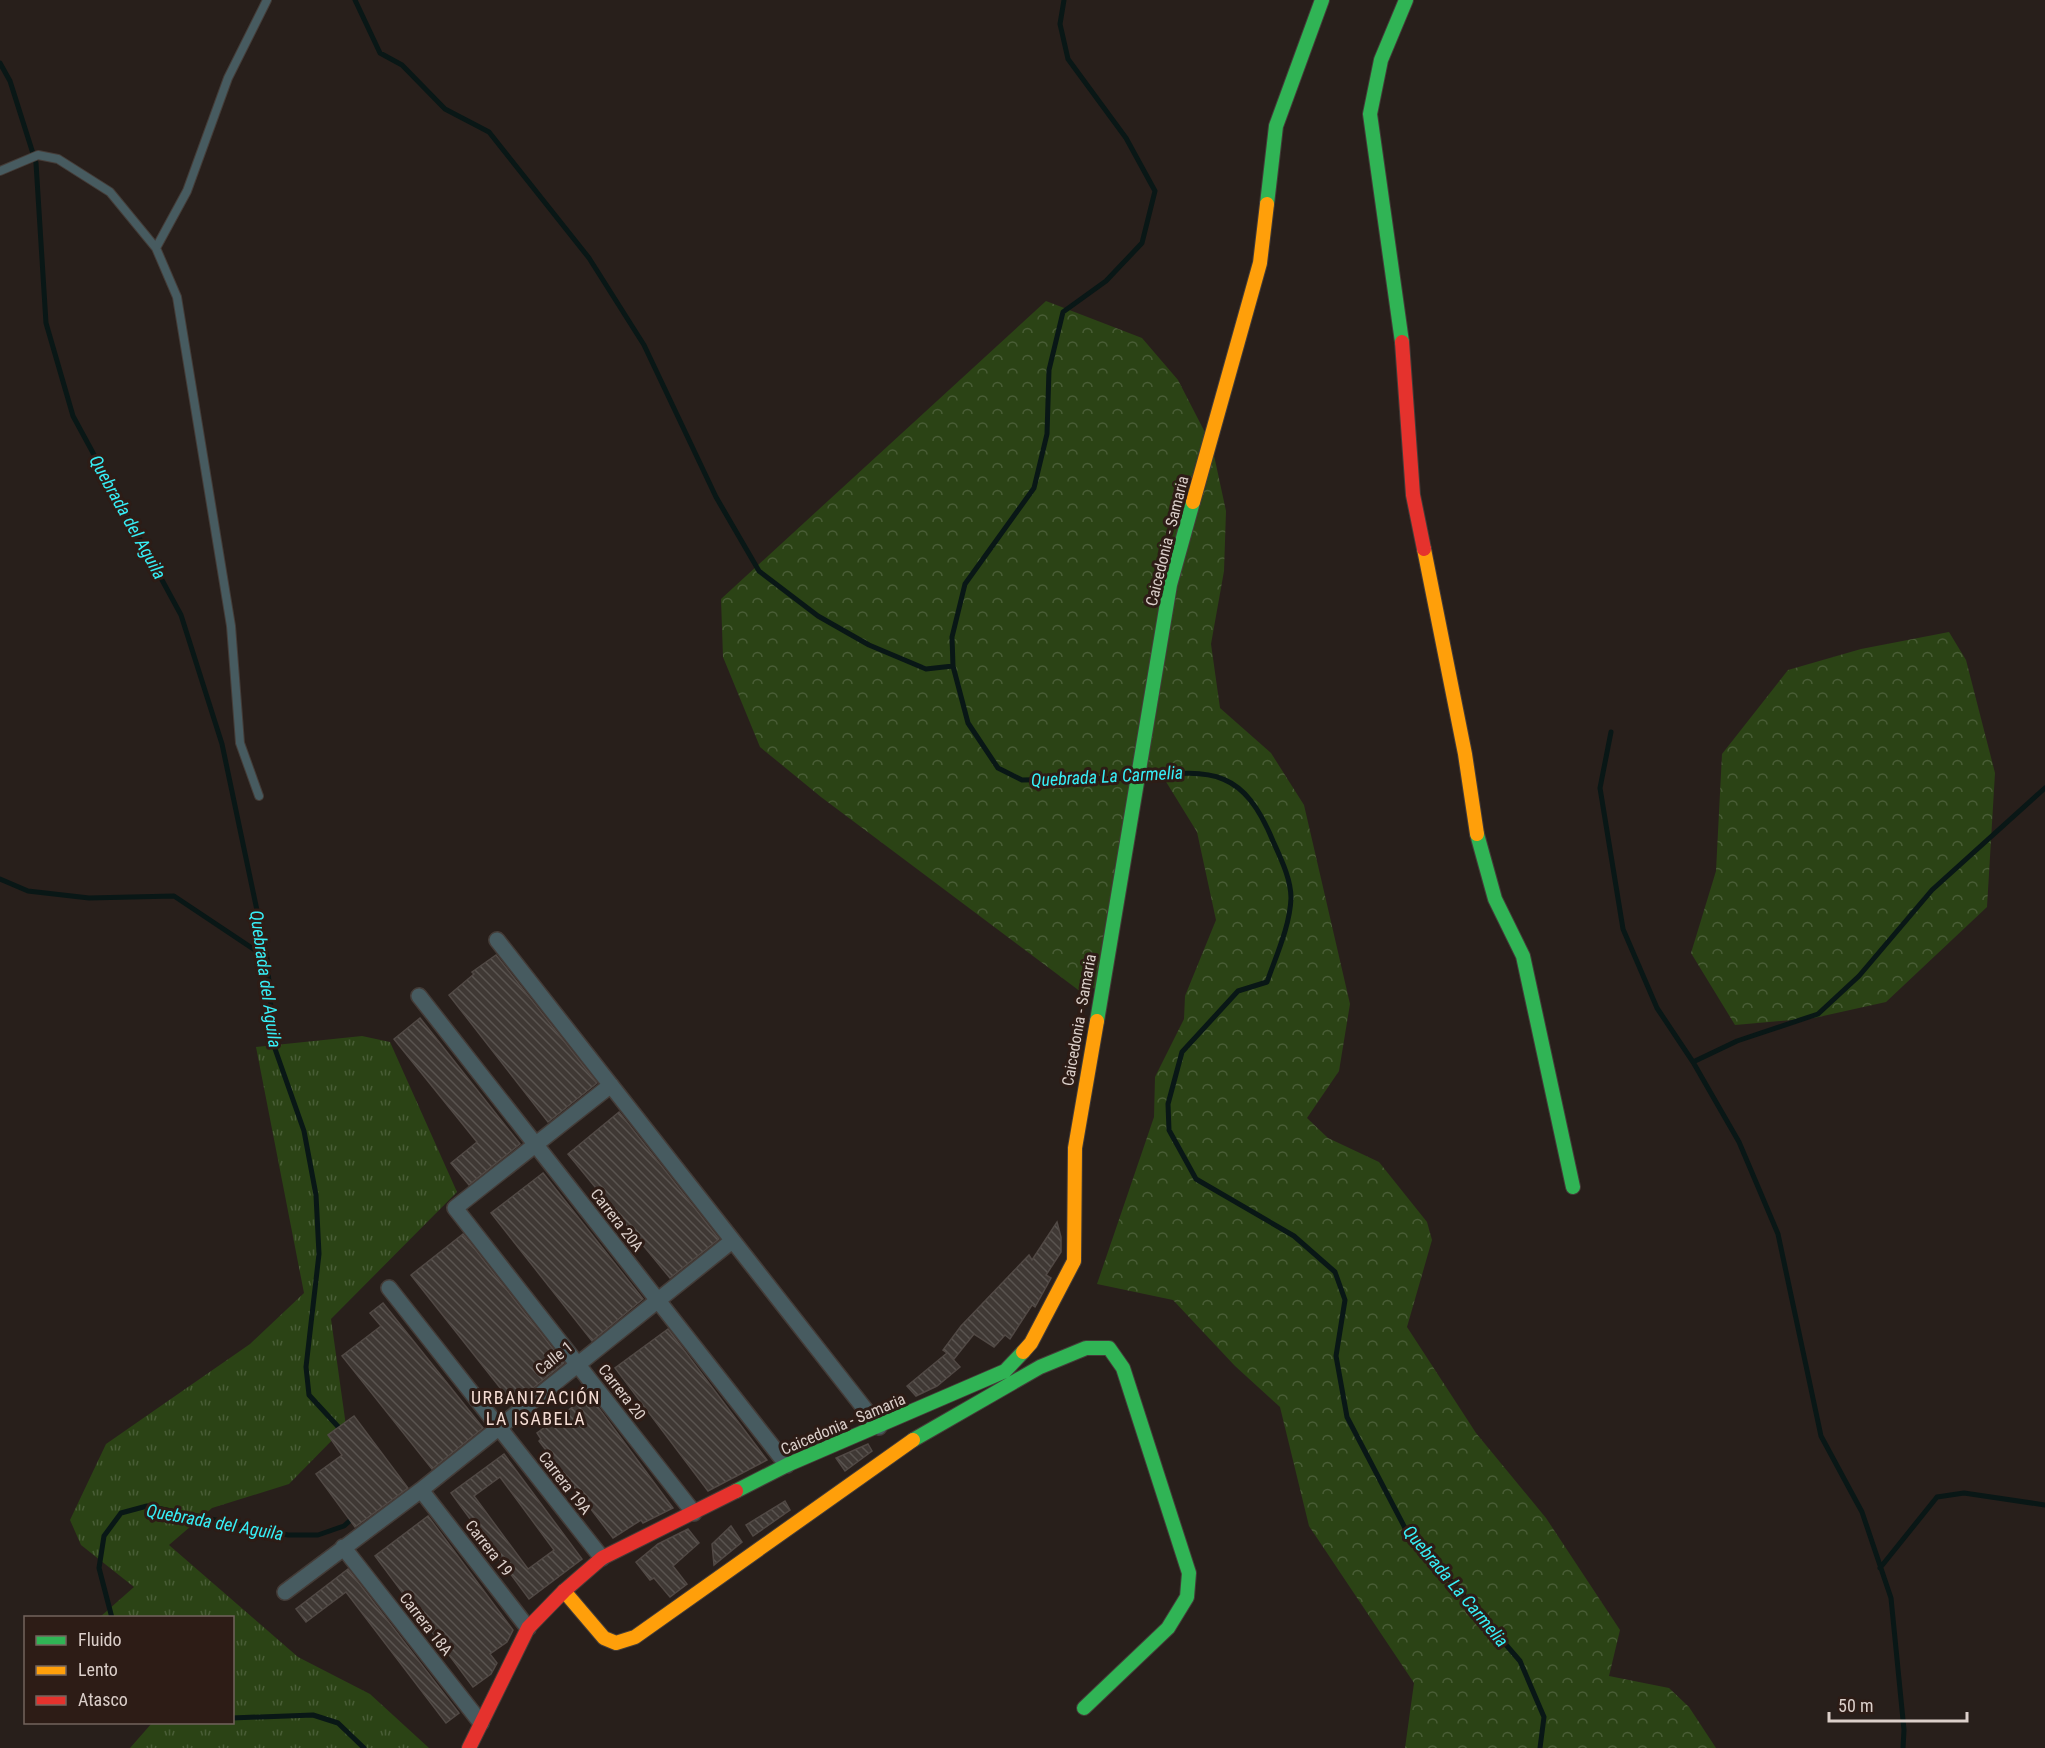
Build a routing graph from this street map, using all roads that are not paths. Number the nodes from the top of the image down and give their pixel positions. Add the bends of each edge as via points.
1 (267, 0) edge
2 (1322, 0) edge
3 (1406, 0) edge
4 (0, 171) edge
5 (156, 248) junction
6 (259, 796) dead end
7 (497, 940) dead end
8 (419, 996) dead end
9 (610, 1085) junction
10 (535, 1144) junction
11 (1573, 1187) dead end
12 (732, 1241) junction
13 (389, 1288) dead end
14 (657, 1300) junction
15 (577, 1363) junction
16 (498, 1427) junction
17 (879, 1427) junction
18 (787, 1465) junction
19 (421, 1490) junction
20 (694, 1513) junction
21 (343, 1547) junction
22 (602, 1558) junction
23 (564, 1590) junction
24 (285, 1592) dead end
25 (528, 1628) junction
26 (1084, 1708) dead end
27 (481, 1723) junction
28 (469, 1748) edge

1 - 5 lane via 228,78 187,191
2 - 17 street, Caicedonia - Samaria via 1276,126 1260,263 1170,585 1075,1148 1074,1261 1031,1343 1005,1371
3 - 11 street via 1381,60 1371,114 1405,363 1413,495 1465,754 1479,848 1495,899 1523,956
4 - 5 lane via 38,155 58,159 110,192
5 - 6 lane via 177,297 231,626 240,742
7 - 9 street
8 - 10 street, Carrera 20A
9 - 10 street
9 - 12 street
10 - 14 street, Carrera 20A
10 - 15 street, Carrera 20 via 455,1208
12 - 14 street, Calle 1
12 - 17 street
13 - 16 street, Carrera 19A
14 - 15 street, Calle 1
14 - 18 street, Carrera 20A
15 - 16 street, Calle 1
15 - 20 street, Carrera 20
16 - 19 street, Calle 1
16 - 22 street, Carrera 19A
17 - 18 street, Caicedonia - Samaria
18 - 20 street, Caicedonia - Samaria
19 - 21 street, Calle 1
19 - 25 street, Carrera 19
20 - 22 street, Caicedonia - Samaria
21 - 24 street, Calle 1
21 - 27 street, Carrera 18A
22 - 23 street, Caicedonia - Samaria
23 - 25 street, Caicedonia - Samaria
23 - 26 street via 604,1638 616,1643 635,1636 900,1447 1040,1367 1086,1348 1109,1348 1123,1368 1189,1573 1187,1597 1168,1628
25 - 27 street, Caicedonia - Samaria
27 - 28 street, Caicedonia - Samaria

